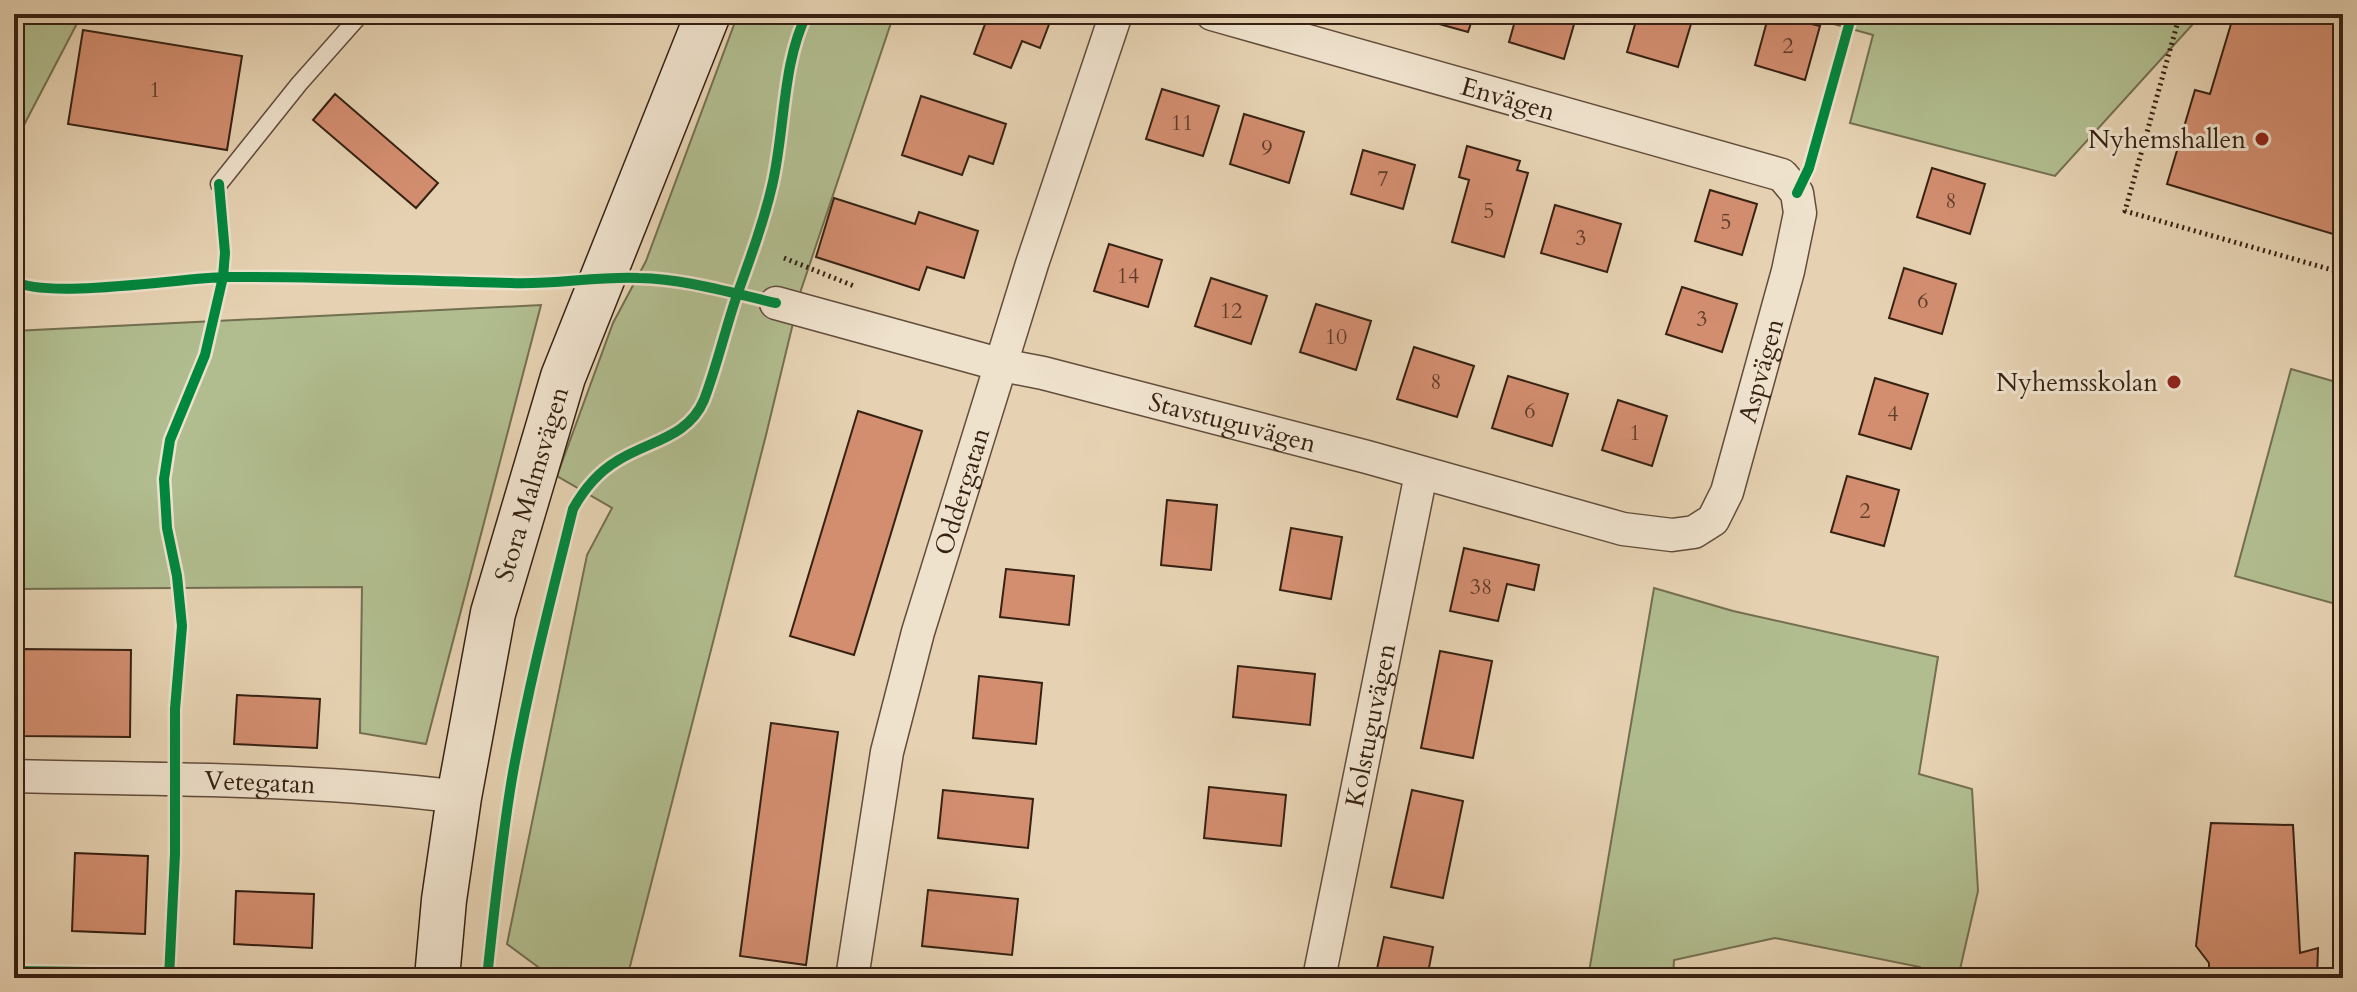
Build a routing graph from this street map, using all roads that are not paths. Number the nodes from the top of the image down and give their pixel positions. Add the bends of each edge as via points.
1 (361, 14) edge
2 (708, 14) edge
3 (1116, 14) edge
4 (1212, 14) edge
5 (219, 184) dead end
6 (1797, 193) joint
7 (776, 303) dead end
8 (1002, 365) junction
9 (1421, 474) junction
10 (1691, 533) joint
11 (14, 776) edge
12 (459, 797) junction
13 (437, 978) edge
14 (852, 978) edge
15 (1319, 978) edge

1 - 5 lane
2 - 12 street, Stora Malmsvägen via 563,377 493,613
3 - 8 street, Oddergatan
4 - 6 street, Envägen via 1782,175
6 - 10 street, Aspvägen via 1800,213 1788,271 1727,492 1713,520
7 - 8 street, Stavstuguvägen
8 - 9 street, Stavstuguvägen
8 - 14 street, Oddergatan via 918,632 887,752
9 - 10 street, Stavstuguvägen via 1623,529
9 - 15 street, Kolstuguvägen
11 - 12 street, Vetegatan via 327,786
12 - 13 street, Stora Malmsvägen

